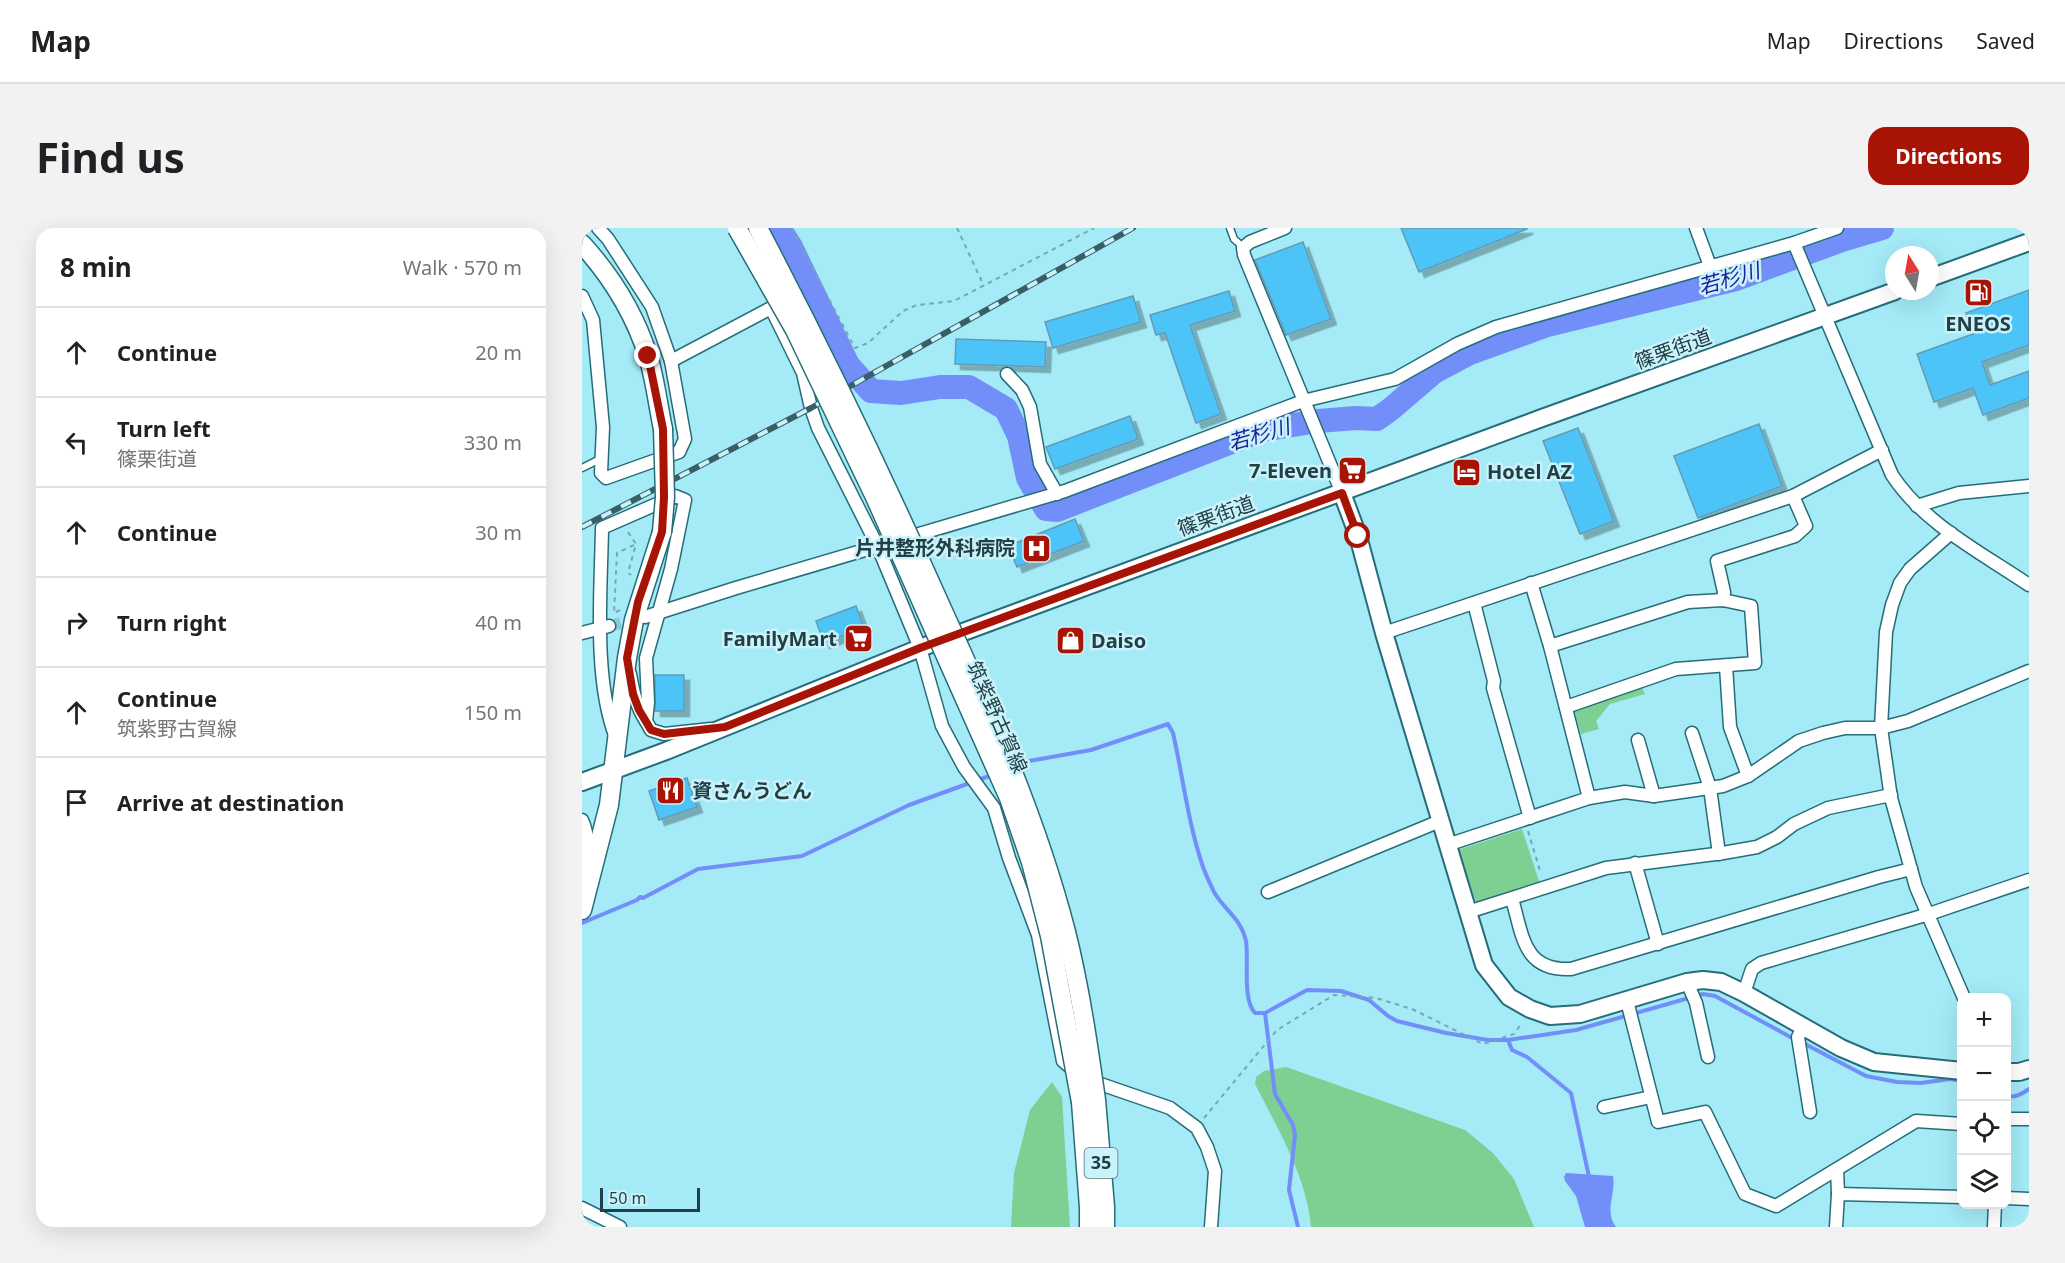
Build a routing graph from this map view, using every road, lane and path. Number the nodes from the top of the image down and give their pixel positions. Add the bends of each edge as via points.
1 (598, 228) edge
2 (737, 228) edge
3 (758, 228) edge
4 (791, 228) edge
5 (957, 228) edge
6 (1094, 228) edge
7 (1230, 228) edge
8 (1285, 228) edge
9 (1696, 228) edge
10 (1837, 228) edge
11 (2029, 242) edge
12 (1794, 243) junction
13 (582, 244) edge
14 (1244, 248) junction
15 (1710, 266) junction
16 (1939, 275) edge
17 (984, 286) junction
18 (1885, 294) edge
19 (582, 296) edge
20 (1826, 316) junction
21 (671, 361) junction
22 (1007, 374) dead end
23 (1303, 401) junction
24 (1882, 450) junction
25 (602, 458) junction
26 (582, 468) edge
27 (2029, 486) edge
28 (1342, 493) junction
29 (1057, 494) junction
30 (1793, 496) junction
31 (1917, 506) junction
32 (620, 520) junction
33 (1951, 533) junction
34 (636, 544) junction
35 (878, 547) junction
36 (628, 573) dead end
37 (1531, 583) junction
38 (2029, 585) edge
39 (1724, 600) junction
40 (623, 603) dead end
41 (1474, 603) junction
42 (658, 614) junction
43 (645, 617) tunnel mouth
44 (605, 627) junction
45 (582, 633) edge
46 (1384, 633) junction
47 (1550, 646) junction
48 (920, 648) junction
49 (627, 658) junction
50 (1726, 666) junction
51 (2029, 671) edge
52 (1566, 707) junction
53 (646, 721) junction
54 (725, 727) junction
55 (1881, 728) junction
56 (1692, 733) dead end
57 (616, 739) junction
58 (1638, 740) dead end
59 (612, 770) junction
60 (1748, 776) junction
61 (582, 783) edge
62 (1710, 788) junction
63 (1891, 795) junction
64 (1654, 796) junction
65 (1589, 798) junction
66 (1527, 819) junction
67 (582, 820) edge
68 (1440, 821) junction
69 (1447, 845) junction
70 (1719, 854) junction
71 (1635, 863) junction
72 (582, 869) edge
73 (1911, 869) junction
74 (2029, 879) edge
75 (582, 887) edge
76 (1546, 887) junction
77 (1268, 892) dead end
78 (1512, 899) junction
79 (582, 909) edge
80 (1468, 912) junction
81 (1929, 914) junction
82 (1658, 944) junction
83 (1687, 982) junction
84 (1744, 993) junction
85 (1962, 993) edge
86 (1627, 1001) junction
87 (1530, 1009) junction
88 (1803, 1027) junction
89 (1708, 1057) dead end
90 (2029, 1069) edge
91 (1957, 1070) edge
92 (2011, 1072) edge
93 (1651, 1097) junction
94 (1088, 1101) junction
95 (1604, 1107) dead end
96 (1810, 1112) dead end
97 (2011, 1119) edge
98 (2029, 1119) edge
99 (1957, 1124) edge
100 (1197, 1128) junction
101 (1837, 1169) junction
102 (1838, 1194) junction
103 (1957, 1197) edge
104 (2011, 1198) edge
105 (2029, 1199) edge
106 (582, 1208) edge
107 (1995, 1209) edge
108 (620, 1227) edge
109 (1089, 1227) edge
110 (1105, 1227) edge
111 (1211, 1227) edge
112 (1836, 1227) edge
113 (1994, 1227) edge

1 - 21 street via 652,308
2 - 94 main road, 筑紫野古賀線 / 35, bridge via 795,330 866,476 1009,798 1031,862
3 - 94 main road, 筑紫野古賀線 / 35, bridge via 890,493 1022,793 1066,932 1082,1003
4 - 17 path via 855,348 868,343 903,311 916,305 954,301
5 - 17 path
6 - 17 path
7 - 14 lane via 1234,239
8 - 14 street
9 - 15 street
10 - 12 street
11 - 16 main road
12 - 15 street
12 - 20 street
13 - 49 main road, bridge via 612,282 648,356 663,429 662,532 638,602
14 - 23 street
15 - 23 street via 1496,327 1395,379
18 - 20 main road, 篠栗街道
19 - 25 street via 593,320
20 - 24 street
20 - 28 main road, 篠栗街道
21 - 25 street via 685,439 680,452 606,478 601,473
21 - 35 street via 771,309 803,373 818,428
22 - 29 street via 1030,406 1040,464
23 - 28 street
23 - 29 street
24 - 30 street
24 - 31 street via 1892,475
25 - 26 lane
27 - 31 street via 1959,493
28 - 46 main road
28 - 48 main road, 篠栗街道
29 - 35 street
30 - 37 street
30 - 39 street via 1806,526 1795,536 1717,561
31 - 33 street
32 - 34 path
32 - 42 street via 675,496 685,500
32 - 44 street via 603,528
33 - 38 street
33 - 55 street via 1910,569 1892,605 1886,632
34 - 36 path
34 - 40 path via 617,553 615,613
35 - 42 street
35 - 48 street
37 - 41 street
37 - 47 street
39 - 47 street via 1688,602
39 - 50 street via 1751,606 1755,663
41 - 46 street
41 - 66 street
42 - 43 street
42 - 53 street via 646,658
44 - 45 street
44 - 57 street via 608,718
46 - 68 main road
47 - 52 street
48 - 54 main road, 篠栗街道
48 - 100 street via 942,726 964,767 994,808 1038,935 1063,1061 1083,1078 1170,1108
49 - 53 street via 633,694
49 - 57 main road
50 - 52 street via 1676,669
50 - 60 street via 1730,727
51 - 55 street via 1908,721
52 - 65 street
53 - 54 street via 651,730 664,734
54 - 59 main road, 篠栗街道
55 - 60 street via 1845,728 1799,741
55 - 63 street
56 - 62 street
57 - 59 main road
58 - 64 street
59 - 61 main road, 篠栗街道
59 - 79 main road via 609,805
60 - 62 street
62 - 64 street
62 - 70 street
63 - 70 street via 1828,808 1757,847
63 - 73 street
64 - 65 street via 1625,792
65 - 66 street
66 - 69 street
66 - 76 path
67 - 72 street via 588,845
68 - 69 main road
68 - 77 street
69 - 80 main road
70 - 71 street
71 - 76 street
71 - 82 street
73 - 81 street
73 - 82 street
74 - 81 street
75 - 79 street
76 - 78 street
78 - 80 street
78 - 82 street via 1527,949 1547,967 1571,969
80 - 87 main road via 1484,965 1509,997
81 - 84 street via 1761,963 1752,969
81 - 85 street
83 - 84 main road via 1721,982
83 - 86 main road
83 - 89 street via 1696,1003
84 - 88 main road
86 - 87 main road via 1580,1014 1550,1016
86 - 93 street
87 - 100 path via 1514,1034 1483,1044 1412,1010 1376,998 1334,995 1277,1030
88 - 91 main road via 1874,1062
88 - 96 street via 1798,1037
90 - 92 main road
93 - 95 street
93 - 101 street via 1658,1122 1706,1112 1745,1194 1776,1206
94 - 109 main road, 筑紫野古賀線 / 35
94 - 110 main road, 筑紫野古賀線 / 35
97 - 98 street
99 - 101 street via 1916,1121
100 - 111 street via 1215,1171
101 - 102 street
102 - 103 street
102 - 112 street
104 - 105 street
106 - 108 street
107 - 113 street

